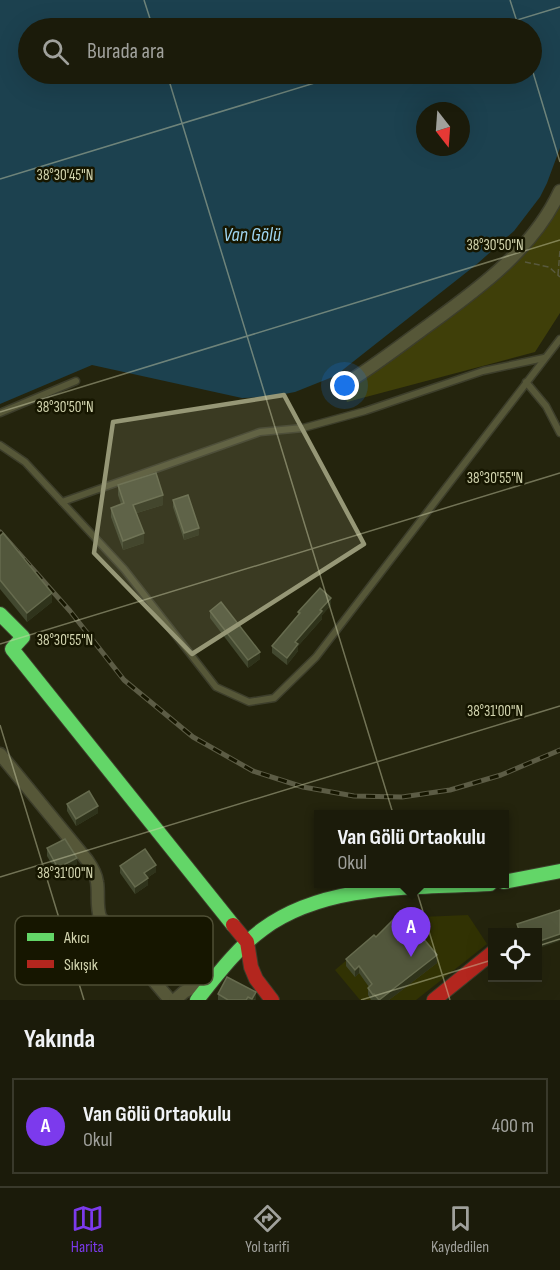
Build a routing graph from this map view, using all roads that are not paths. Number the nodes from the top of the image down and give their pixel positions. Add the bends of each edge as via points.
1 (560, 191) edge
2 (560, 339) edge
3 (545, 358) junction
4 (76, 381) dead end
5 (526, 382) junction
6 (342, 386) dead end
7 (0, 413) edge
8 (560, 433) edge
9 (0, 446) edge
10 (62, 502) junction
11 (0, 614) edge
12 (0, 754) edge
13 (560, 871) edge
14 (509, 881) edge
15 (426, 888) edge
16 (100, 916) edge
17 (247, 942) junction
18 (488, 956) edge
19 (218, 975) junction
20 (213, 978) edge
21 (213, 981) edge
22 (157, 985) edge
23 (198, 985) edge
24 (210, 985) edge
25 (170, 1000) edge
26 (175, 1000) edge
27 (197, 1000) edge
28 (272, 1000) edge
29 (434, 1000) edge

1 - 6 street via 546,218 518,251 451,309
2 - 3 lane
3 - 5 lane
3 - 10 lane via 483,371 303,428 261,432
4 - 7 lane
5 - 8 lane
5 - 10 lane via 316,657 274,698 249,702 216,687 124,569
9 - 10 lane via 25,462
11 - 17 street via 23,637 12,649
12 - 16 street via 87,860 98,883
13 - 14 street
15 - 17 street via 337,897 312,904 285,915
17 - 19 street
17 - 28 street via 255,982
18 - 29 street
19 - 20 street
19 - 21 street
22 - 25 street
23 - 26 street
24 - 27 street

